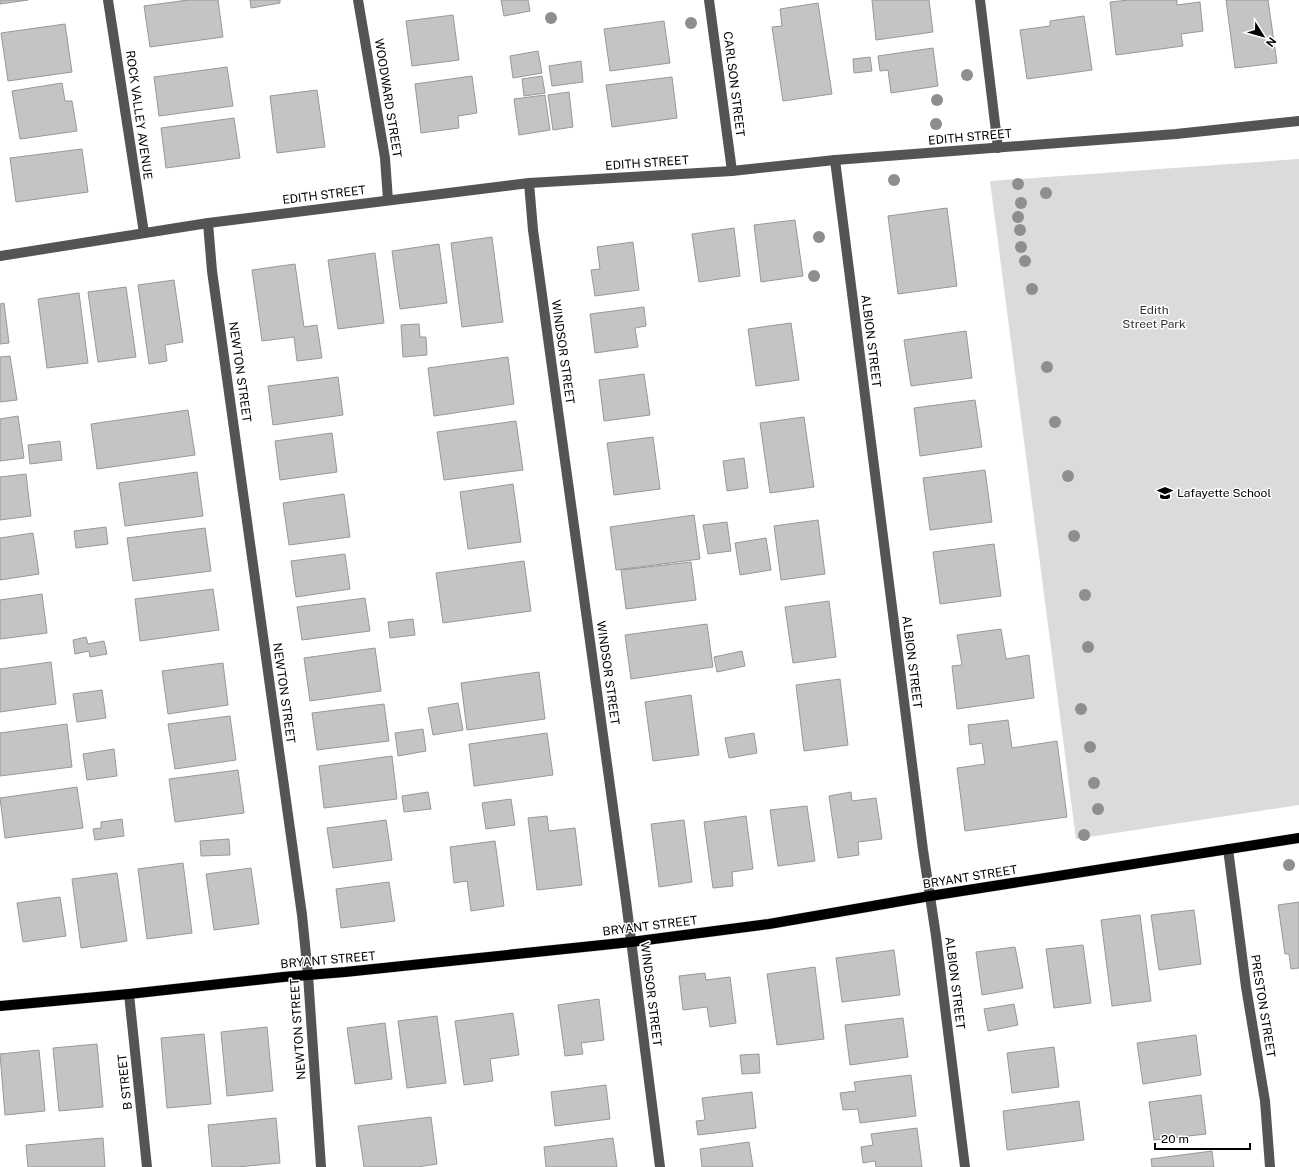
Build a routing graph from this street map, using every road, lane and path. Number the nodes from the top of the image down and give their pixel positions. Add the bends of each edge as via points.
1 (108, 0) edge
2 (358, 0) edge
3 (709, 0) edge
4 (980, 0) edge
5 (1299, 122) edge
6 (998, 148) junction
7 (835, 160) junction
8 (732, 171) junction
9 (529, 183) junction
10 (388, 200) junction
11 (208, 223) junction
12 (144, 233) junction
13 (0, 256) edge
14 (1299, 838) edge
15 (1228, 849) junction
16 (930, 896) junction
17 (631, 942) junction
18 (308, 975) junction
19 (129, 994) junction
20 (0, 1006) edge
21 (147, 1167) edge
22 (321, 1167) edge
23 (660, 1167) edge
24 (965, 1167) edge
25 (1270, 1167) edge

1 - 12 street, ROCK VALLEY AVENUE
2 - 10 street, WOODWARD STREET via 386,158
3 - 8 street, CARLSON STREET
4 - 6 street
5 - 6 street, EDITH STREET
6 - 7 street, EDITH STREET
7 - 8 street, EDITH STREET
7 - 16 street, ALBION STREET
8 - 9 street, EDITH STREET
9 - 10 street, EDITH STREET
9 - 17 street, WINDSOR STREET
10 - 11 street, EDITH STREET
11 - 12 street, EDITH STREET
11 - 18 street, NEWTON STREET via 212,271 302,915
12 - 13 street, EDITH STREET
14 - 15 main road, BRYANT STREET
15 - 16 main road, BRYANT STREET
15 - 25 street, PRESTON STREET via 1246,987 1265,1101
16 - 17 main road, BRYANT STREET via 769,924
16 - 24 street, ALBION STREET
17 - 18 main road, BRYANT STREET
17 - 23 street, WINDSOR STREET
18 - 19 main road, BRYANT STREET
18 - 22 street, NEWTON STREET
19 - 20 main road, BRYANT STREET
19 - 21 street, B STREET

